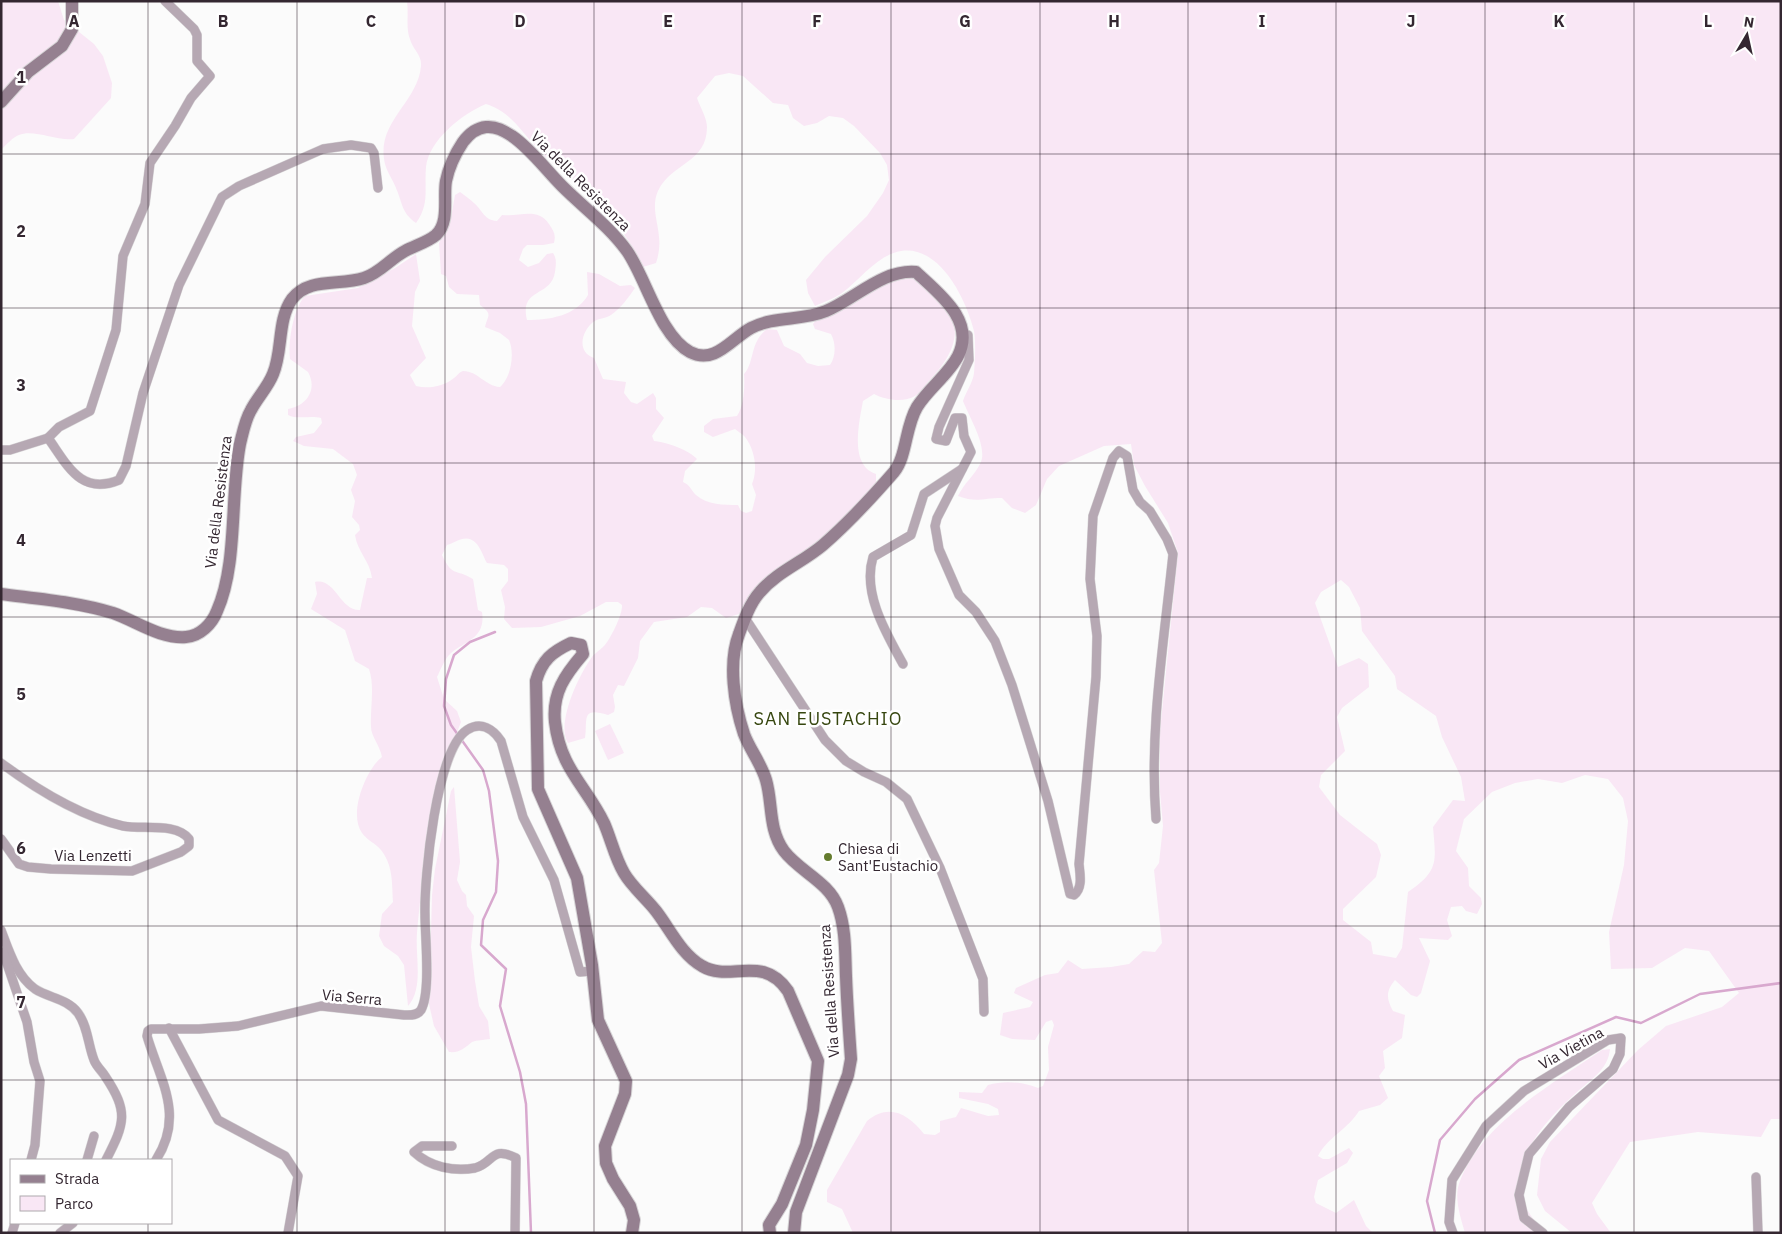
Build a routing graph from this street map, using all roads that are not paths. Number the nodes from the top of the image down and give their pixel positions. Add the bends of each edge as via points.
1 (72, 1) edge
2 (164, 1) edge
3 (1, 102) edge
4 (378, 188) dead end
5 (961, 327) junction
6 (48, 438) junction
7 (1, 450) edge
8 (964, 468) junction
9 (1, 594) edge
10 (745, 618) junction
11 (903, 664) dead end
12 (1, 763) edge
13 (1156, 819) dead end
14 (1, 839) edge
15 (1, 930) edge
16 (1, 945) edge
17 (593, 971) junction
18 (984, 1012) dead end
19 (169, 1028) junction
20 (94, 1136) dead end
21 (452, 1146) dead end
22 (31, 1159) edge
23 (87, 1159) edge
24 (106, 1159) edge
25 (157, 1159) edge
26 (1756, 1177) dead end
27 (72, 1224) edge
28 (60, 1233) edge
29 (288, 1233) edge
30 (515, 1233) edge
31 (632, 1233) edge
32 (770, 1233) edge
33 (794, 1233) edge
34 (1453, 1233) edge
35 (1543, 1233) edge
36 (1758, 1233) edge

1 - 3 street via 72,29 62,46 28,72
2 - 6 street via 194,29 197,61 210,76 190,98 150,162 145,204 123,256 116,330 90,411 59,427
4 - 6 street via 374,154 370,148 351,145 323,149 222,196 179,285 143,393 126,466 119,480 108,485 89,483 76,477
5 - 8 street via 968,329 969,360 936,439 946,442 955,418 962,418 964,436 971,452
5 - 9 street, Via della Resistenza via 954,308 916,272 909,271 882,279 823,312 750,328 716,354 704,356 690,352 679,344 662,319 628,252 604,224 515,138 497,128 476,130 467,136 453,158 446,182 444,219 435,236 401,253 367,277 310,285 300,290 289,303 274,373 245,423 239,449 224,588 217,613 208,626 193,636 183,638 77,604
5 - 10 street, Via della Resistenza via 958,356 916,408 896,470 822,545 758,594
6 - 7 street
8 - 11 street via 924,494 910,535 873,557 870,582 884,630
8 - 13 street via 937,518 935,526 939,549 959,595 976,612 995,640 1048,801 1070,894 1074,895 1080,886 1079,864 1096,676 1097,636 1090,579 1093,516 1113,458 1119,451 1127,456 1133,490 1150,511 1173,554 1154,735
10 - 18 street via 825,740 846,761 886,782 908,799 940,868 983,979
10 - 33 street, Via della Resistenza via 734,648 733,675 744,734 767,781 774,834 797,865 829,891 838,905 844,929 848,1075 796,1212
12 - 14 street, Via Lenzetti via 47,793 106,821 176,831 185,834 189,846 132,871 28,867 13,858
15 - 24 street via 22,976 36,989 63,1000 78,1013 86,1029 94,1062 120,1103 124,1119
16 - 22 street via 27,1022 40,1081
17 - 19 street, Via Serra via 580,972 554,880 523,817 501,742 487,727 477,726 466,731 455,743 438,799 425,884 426,981 420,1010 415,1015 321,1006 238,1026
17 - 31 street, Via della Resistenza via 598,1020 626,1081 626,1094 605,1146 606,1163 612,1179 630,1206 634,1220
17 - 32 street, Via della Resistenza via 577,878 538,789 536,768 536,681 540,666 546,658 571,643 581,645 583,654 557,692 555,722 570,772 603,822 624,873 689,957 712,970 752,970 768,973 782,982 818,1061 806,1145 770,1225
19 - 25 street, Via Serra via 151,1029 147,1036 167,1089 169,1104 165,1147
19 - 29 street via 218,1120 285,1156 298,1176
20 - 23 street
21 - 30 street via 422,1146 414,1152 425,1162 453,1169 477,1167 495,1154 506,1153 516,1158
26 - 36 street
27 - 28 street
34 - 35 street, Via Vietina via 1449,1222 1452,1180 1486,1126 1524,1092 1608,1040 1621,1038 1620,1054 1613,1070 1569,1107 1529,1154 1519,1195 1524,1218

